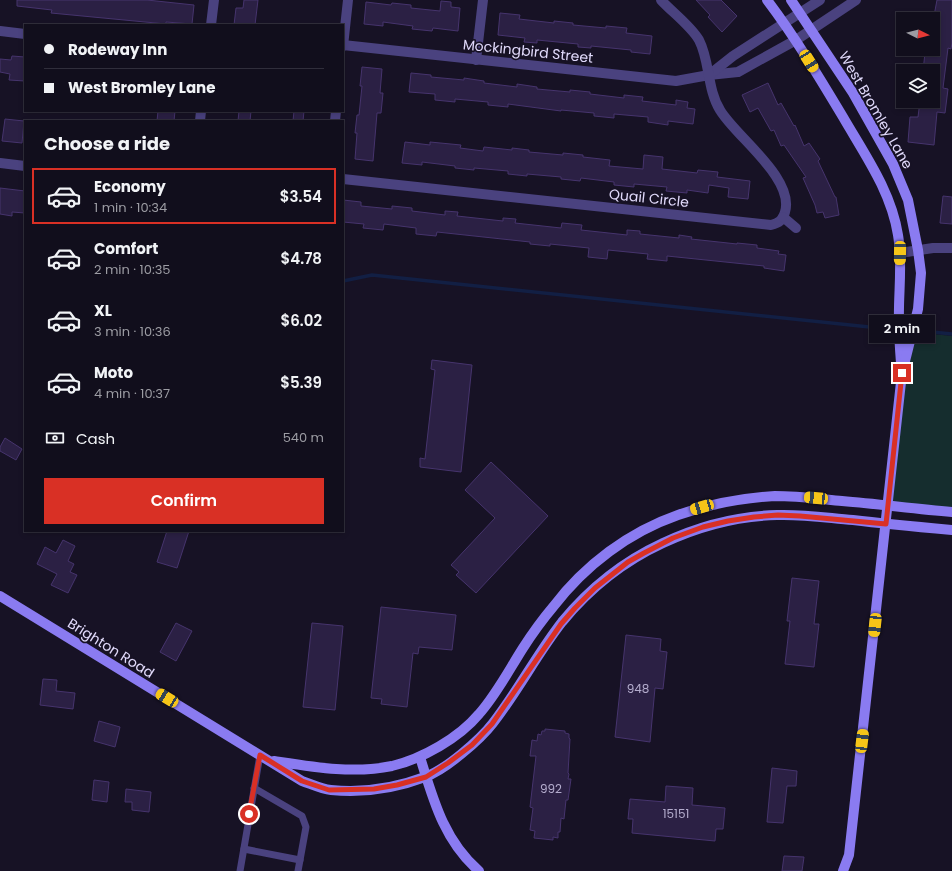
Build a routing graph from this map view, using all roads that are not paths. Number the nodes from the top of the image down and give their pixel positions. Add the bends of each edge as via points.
1 (214, 0) edge
2 (348, 0) edge
3 (483, 0) edge
4 (661, 0) edge
5 (767, 0) edge
6 (791, 0) edge
7 (820, 0) edge
8 (856, 0) edge
9 (800, 13) junction
10 (784, 23) junction
11 (211, 24) edge
12 (811, 30) junction
13 (0, 31) edge
14 (24, 34) edge
15 (344, 37) edge
16 (796, 40) junction
17 (344, 46) edge
18 (476, 60) junction
19 (709, 75) junction
20 (0, 163) edge
21 (24, 166) edge
22 (344, 180) edge
23 (783, 218) junction
24 (796, 228) dead end
25 (952, 248) edge
26 (918, 250) junction
27 (900, 253) junction
28 (902, 373) junction
29 (888, 506) junction
30 (952, 512) edge
31 (886, 524) junction
32 (952, 530) edge
33 (0, 596) edge
34 (534, 632) junction
35 (549, 641) junction
36 (523, 647) junction
37 (539, 656) junction
38 (260, 755) junction
39 (420, 757) junction
40 (270, 760) junction
41 (426, 777) junction
42 (254, 788) junction
43 (244, 848) junction
44 (849, 855) junction
45 (300, 860) junction
46 (240, 871) edge
47 (298, 871) edge
48 (479, 871) edge
49 (843, 871) edge
50 (851, 871) edge

1 - 11 street
2 - 15 street
3 - 18 street
4 - 19 street via 698,39
5 - 10 main road, West Bromley Lane
6 - 9 main road, West Bromley Lane
7 - 9 street, Mockingbird Street
8 - 12 street, Mockingbird Street
9 - 10 street, Mockingbird Street
9 - 12 main road, West Bromley Lane
10 - 16 main road, West Bromley Lane
10 - 19 street, Mockingbird Street
12 - 16 street, Mockingbird Street
12 - 26 main road, West Bromley Lane via 854,93 896,170 908,200
13 - 14 street
16 - 19 street, Mockingbird Street via 738,72
16 - 27 main road, West Bromley Lane via 881,182 898,234
17 - 18 street, Mockingbird Street
18 - 19 street, Mockingbird Street via 676,81
19 - 23 street via 715,98 727,121 773,170 786,198
20 - 21 street
22 - 23 street, Quail Circle via 771,225
23 - 24 street
25 - 26 street
26 - 27 street
26 - 28 main road, West Bromley Lane via 921,273 918,310
27 - 28 main road, West Bromley Lane via 898,324
28 - 29 main road, West Bromley Lane
29 - 30 main road, Brighton Road
29 - 31 main road, West Bromley Lane
29 - 34 main road, Brighton Road via 773,496 713,504 678,515 626,540 602,556 554,605
31 - 32 main road, Brighton Road
31 - 35 main road, Brighton Road via 778,515 703,527 661,544 628,562 580,603
31 - 44 main road, West Bromley Lane
33 - 38 main road, Brighton Road
34 - 35 main road
34 - 36 main road, Brighton Road
35 - 37 main road, Brighton Road
36 - 37 main road
36 - 39 main road, Brighton Road via 479,714 465,728
37 - 41 main road, Brighton Road via 492,724 472,745
38 - 40 main road, Brighton Road
38 - 42 lane
39 - 40 main road, Brighton Road via 392,766 342,770
39 - 41 main road
40 - 41 main road, Brighton Road via 302,781 329,790 374,789
41 - 48 main road via 449,835
42 - 43 lane
42 - 45 lane via 302,816 306,827
43 - 45 lane
43 - 46 lane
44 - 49 main road, West Bromley Lane
44 - 50 main road, West Bromley Lane
45 - 47 lane

